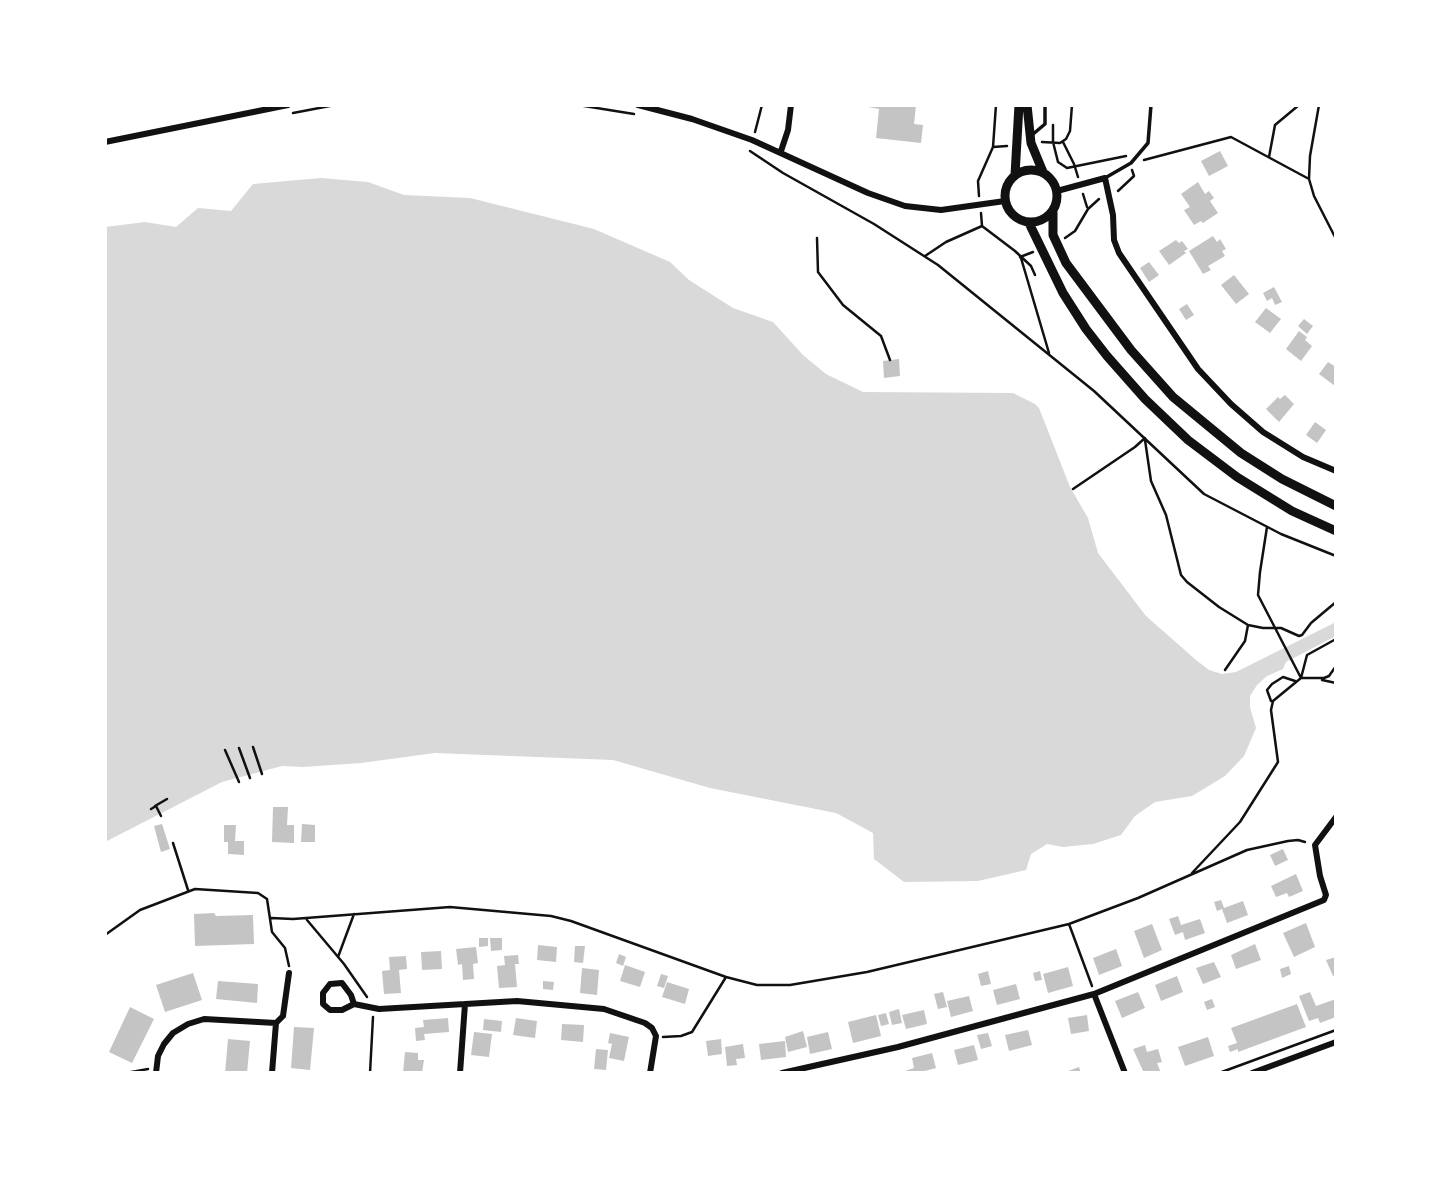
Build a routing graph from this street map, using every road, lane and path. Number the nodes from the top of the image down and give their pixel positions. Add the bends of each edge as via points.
1 (288, 105) edge
2 (578, 105) edge
3 (617, 105) edge
4 (638, 105) edge
5 (762, 105) edge
6 (791, 105) edge
7 (996, 105) edge
8 (1019, 105) edge
9 (1027, 105) edge
10 (1045, 105) edge
11 (1072, 105) edge
12 (1151, 105) edge
13 (1299, 105) edge
14 (1319, 105) edge
15 (615, 112) junction
16 (643, 115) dead end
17 (752, 139) junction
18 (1031, 140) junction
19 (105, 142) edge
20 (1053, 142) junction
21 (993, 147) dead end
22 (781, 151) junction
23 (1269, 157) junction
24 (1131, 163) junction
25 (1043, 172) junction
26 (1015, 175) junction
27 (1105, 178) junction
28 (1309, 179) junction
29 (1057, 191) junction
30 (1110, 194) junction
31 (1005, 201) junction
32 (1053, 212) junction
33 (1029, 223) junction
34 (982, 226) dead end
35 (817, 237) dead end
36 (1336, 239) edge
37 (1055, 242) junction
38 (925, 256) junction
39 (1035, 275) dead end
40 (1049, 352) junction
41 (890, 360) dead end
42 (1145, 438) junction
43 (1336, 471) edge
44 (1073, 489) dead end
45 (1336, 506) edge
46 (1267, 527) junction
47 (1336, 531) edge
48 (1336, 550) edge
49 (1334, 556) edge
50 (1336, 601) edge
51 (1248, 625) junction
52 (1278, 629) junction
53 (1336, 639) edge
54 (1336, 666) edge
55 (1225, 670) dead end
56 (1301, 678) junction
57 (1319, 679) junction
58 (1295, 681) junction
59 (1336, 682) edge
60 (1273, 701) junction
61 (253, 747) dead end
62 (239, 748) dead end
63 (225, 750) dead end
64 (262, 774) dead end
65 (250, 778) dead end
66 (239, 782) dead end
67 (167, 799) dead end
68 (161, 816) dead end
69 (1336, 817) edge
70 (173, 844) dead end
71 (1315, 845) junction
72 (1191, 874) junction
73 (189, 891) junction
74 (354, 914) junction
75 (271, 918) junction
76 (1069, 924) junction
77 (105, 935) edge
78 (338, 957) dead end
79 (289, 973) joint
80 (726, 978) junction
81 (1094, 994) junction
82 (354, 1004) junction
83 (465, 1004) junction
84 (276, 1023) junction
85 (1336, 1030) edge
86 (656, 1036) junction
87 (1336, 1042) edge
88 (156, 1070) edge
89 (126, 1073) edge
90 (272, 1073) edge
91 (460, 1073) edge
92 (650, 1073) edge
93 (782, 1073) edge
94 (1125, 1073) edge
95 (1219, 1073) edge
96 (1252, 1073) edge

1 - 19 street
2 - 15 path
3 - 15 path
4 - 17 street
5 - 17 path
6 - 22 street
7 - 21 path
8 - 26 main road
9 - 18 main road
10 - 18 lane via 1045,124
11 - 20 path via 1069,136 1063,142
12 - 24 lane via 1148,144
13 - 23 path via 1275,125
14 - 28 path
15 - 16 path
17 - 22 street
17 - 38 path via 748,150
18 - 20 path
18 - 25 main road
20 - 24 path via 1058,162 1067,168 1128,155
22 - 31 street via 905,206 941,210
23 - 24 path via 1231,137
23 - 28 path
24 - 27 lane
24 - 30 path via 1134,176
25 - 26 main road
25 - 29 main road
26 - 31 main road via 1007,185
27 - 29 street
27 - 30 street
28 - 36 path
29 - 32 main road
30 - 37 path via 1094,202 1075,231
30 - 43 street via 1119,253 1198,369 1263,432
31 - 33 main road via 1011,213
32 - 33 main road
32 - 37 main road
33 - 47 main road via 1086,329 1145,399 1237,477 1292,511
34 - 38 path
35 - 41 path via 818,272 844,305 880,336
37 - 45 main road via 1131,350 1173,397 1241,453
38 - 40 path
39 - 40 path via 1020,257
40 - 42 path
42 - 44 path
42 - 46 path via 1204,494
42 - 51 path via 1151,481 1166,515 1181,575
46 - 49 path
46 - 52 path via 1258,595
48 - 49 path
50 - 52 path via 1303,635
51 - 52 path
51 - 55 path via 1245,641
52 - 56 path
53 - 56 path via 1307,655
54 - 57 path via 1329,676
56 - 57 path
56 - 58 path
57 - 59 path
58 - 60 path
58 - 60 path via 1283,677 1272,684 1267,691
60 - 72 path via 1278,762 1240,822
61 - 64 path
62 - 65 path
63 - 66 path
67 - 68 path via 153,808
69 - 71 street
70 - 73 path
71 - 72 path via 1298,840 1271,844
71 - 81 street via 1324,900
72 - 76 path
73 - 75 path via 258,893 267,899
73 - 77 path via 140,910
74 - 75 path
74 - 78 path
74 - 80 path via 450,907 551,916
75 - 79 path via 272,932 285,948
76 - 80 path via 817,982 757,985
76 - 81 path
79 - 84 street via 283,1016
80 - 86 path via 692,1032
81 - 93 street
81 - 94 street
82 - 82 street via 342,983 330,984 323,993 323,1004 330,1010
82 - 83 street via 379,1009
83 - 86 street via 517,1000 604,1009 645,1023
83 - 91 street
84 - 88 street via 212,1019 188,1024 164,1044
84 - 90 street
85 - 95 path
86 - 92 street
87 - 96 street
88 - 89 path

